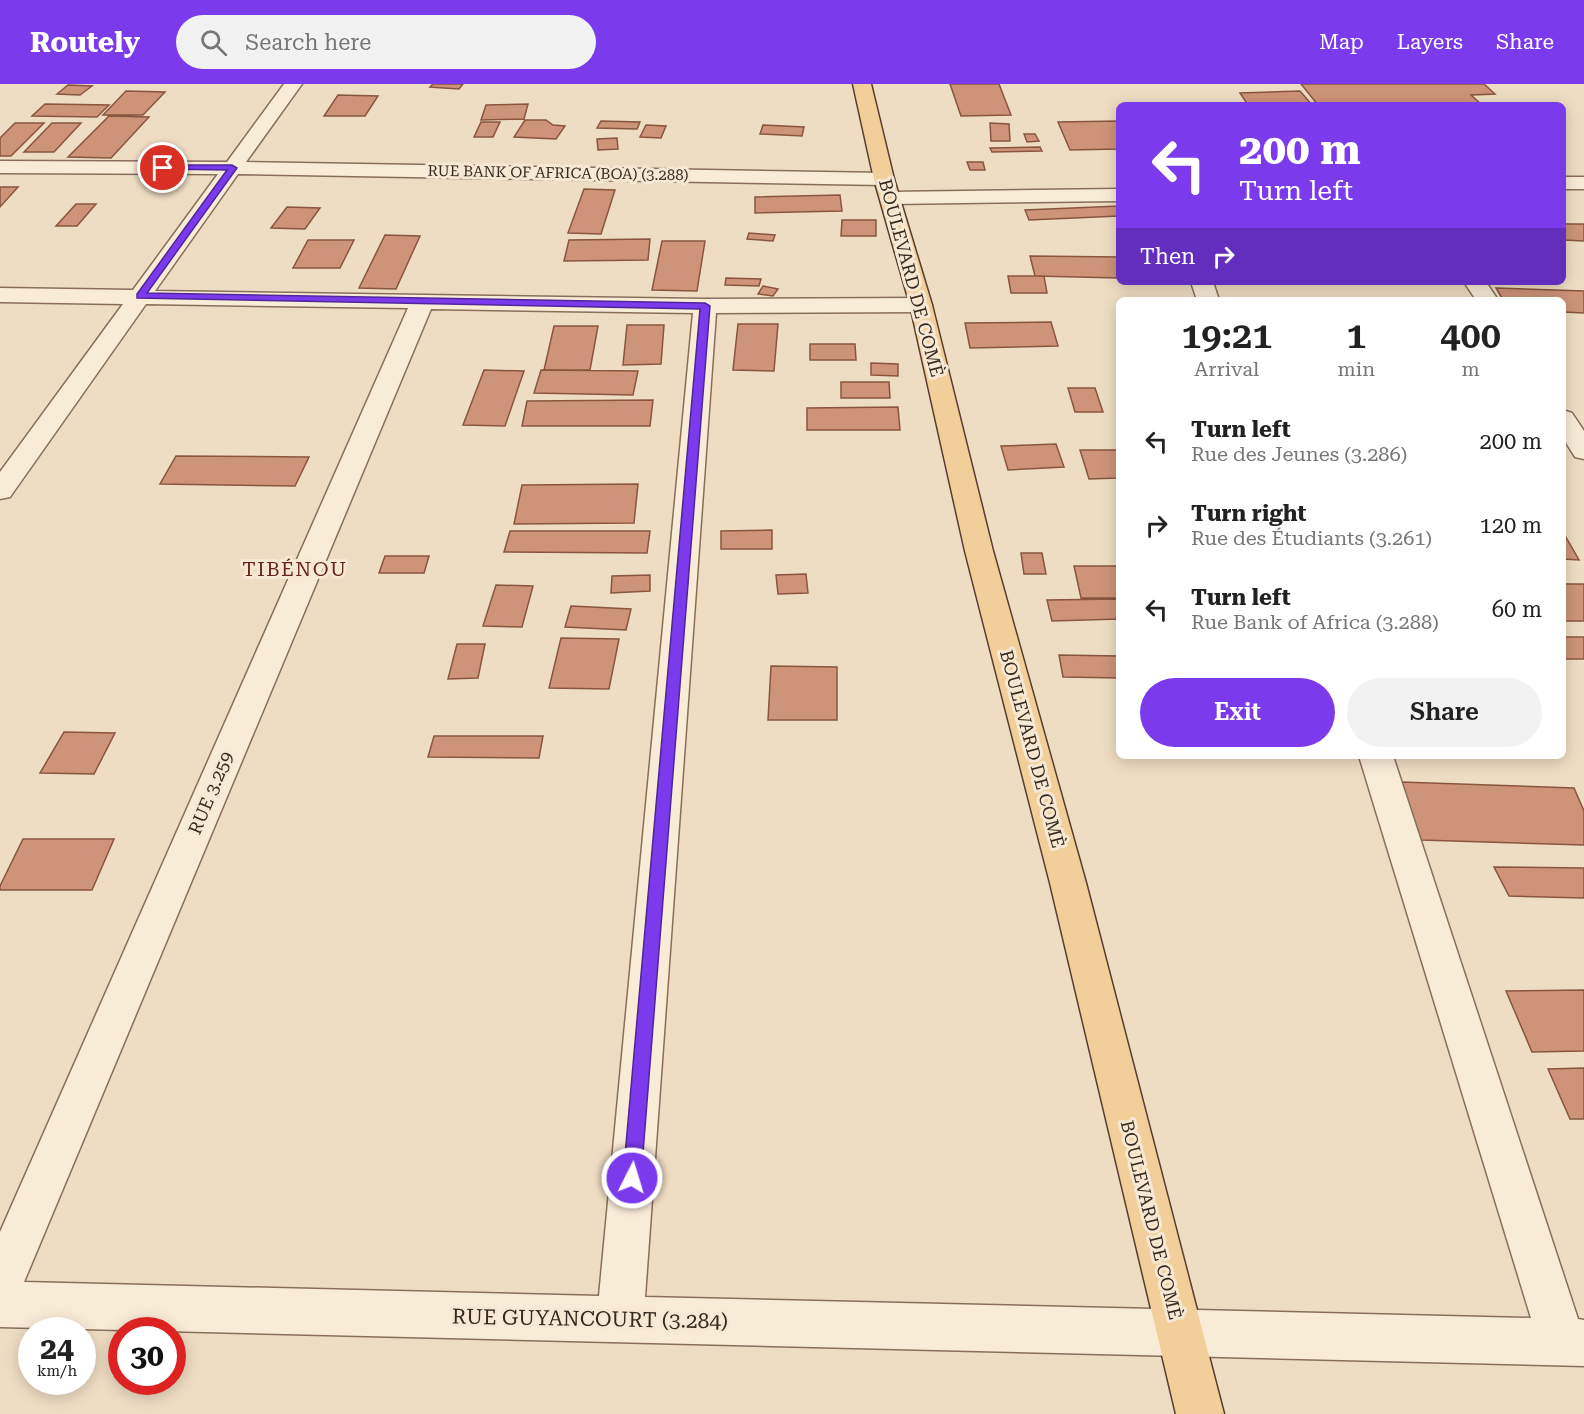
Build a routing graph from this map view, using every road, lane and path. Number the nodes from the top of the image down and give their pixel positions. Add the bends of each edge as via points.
1 (293, 84) edge
2 (862, 84) edge
3 (0, 167) edge
4 (232, 168) junction
5 (1566, 183) edge
6 (1584, 183) edge
7 (887, 188) junction
8 (1116, 195) edge
9 (0, 295) edge
10 (140, 296) junction
11 (422, 302) junction
12 (921, 305) junction
13 (705, 306) junction
14 (1566, 423) edge
15 (1584, 451) edge
16 (0, 491) edge
17 (1377, 759) edge
18 (0, 1284) edge
19 (0, 1304) edge
20 (620, 1320) junction
21 (1180, 1334) junction
22 (1573, 1343) edge
23 (1200, 1414) edge

1 - 4 street
2 - 7 main road, BOULEVARD DE COMÈ
3 - 4 street, RUE BANK OF AFRICA (BOA) (3.288)
4 - 7 street, RUE BANK OF AFRICA (BOA) (3.288)
4 - 10 street
5 - 6 street
7 - 8 street, RUE BANK OF AFRICA (BOA) (3.288)
7 - 12 main road, BOULEVARD DE COMÈ
9 - 10 street
10 - 11 street
10 - 16 street
11 - 13 street
11 - 18 street, RUE 3.259
12 - 13 street
12 - 21 main road, BOULEVARD DE COMÈ via 979,551 1068,883
13 - 20 street
14 - 15 street
17 - 22 street
19 - 20 street, RUE GUYANCOURT (3.284)
20 - 21 street, RUE GUYANCOURT (3.284)
21 - 22 street, RUE GUYANCOURT (3.284)
21 - 23 main road, BOULEVARD DE COMÈ

